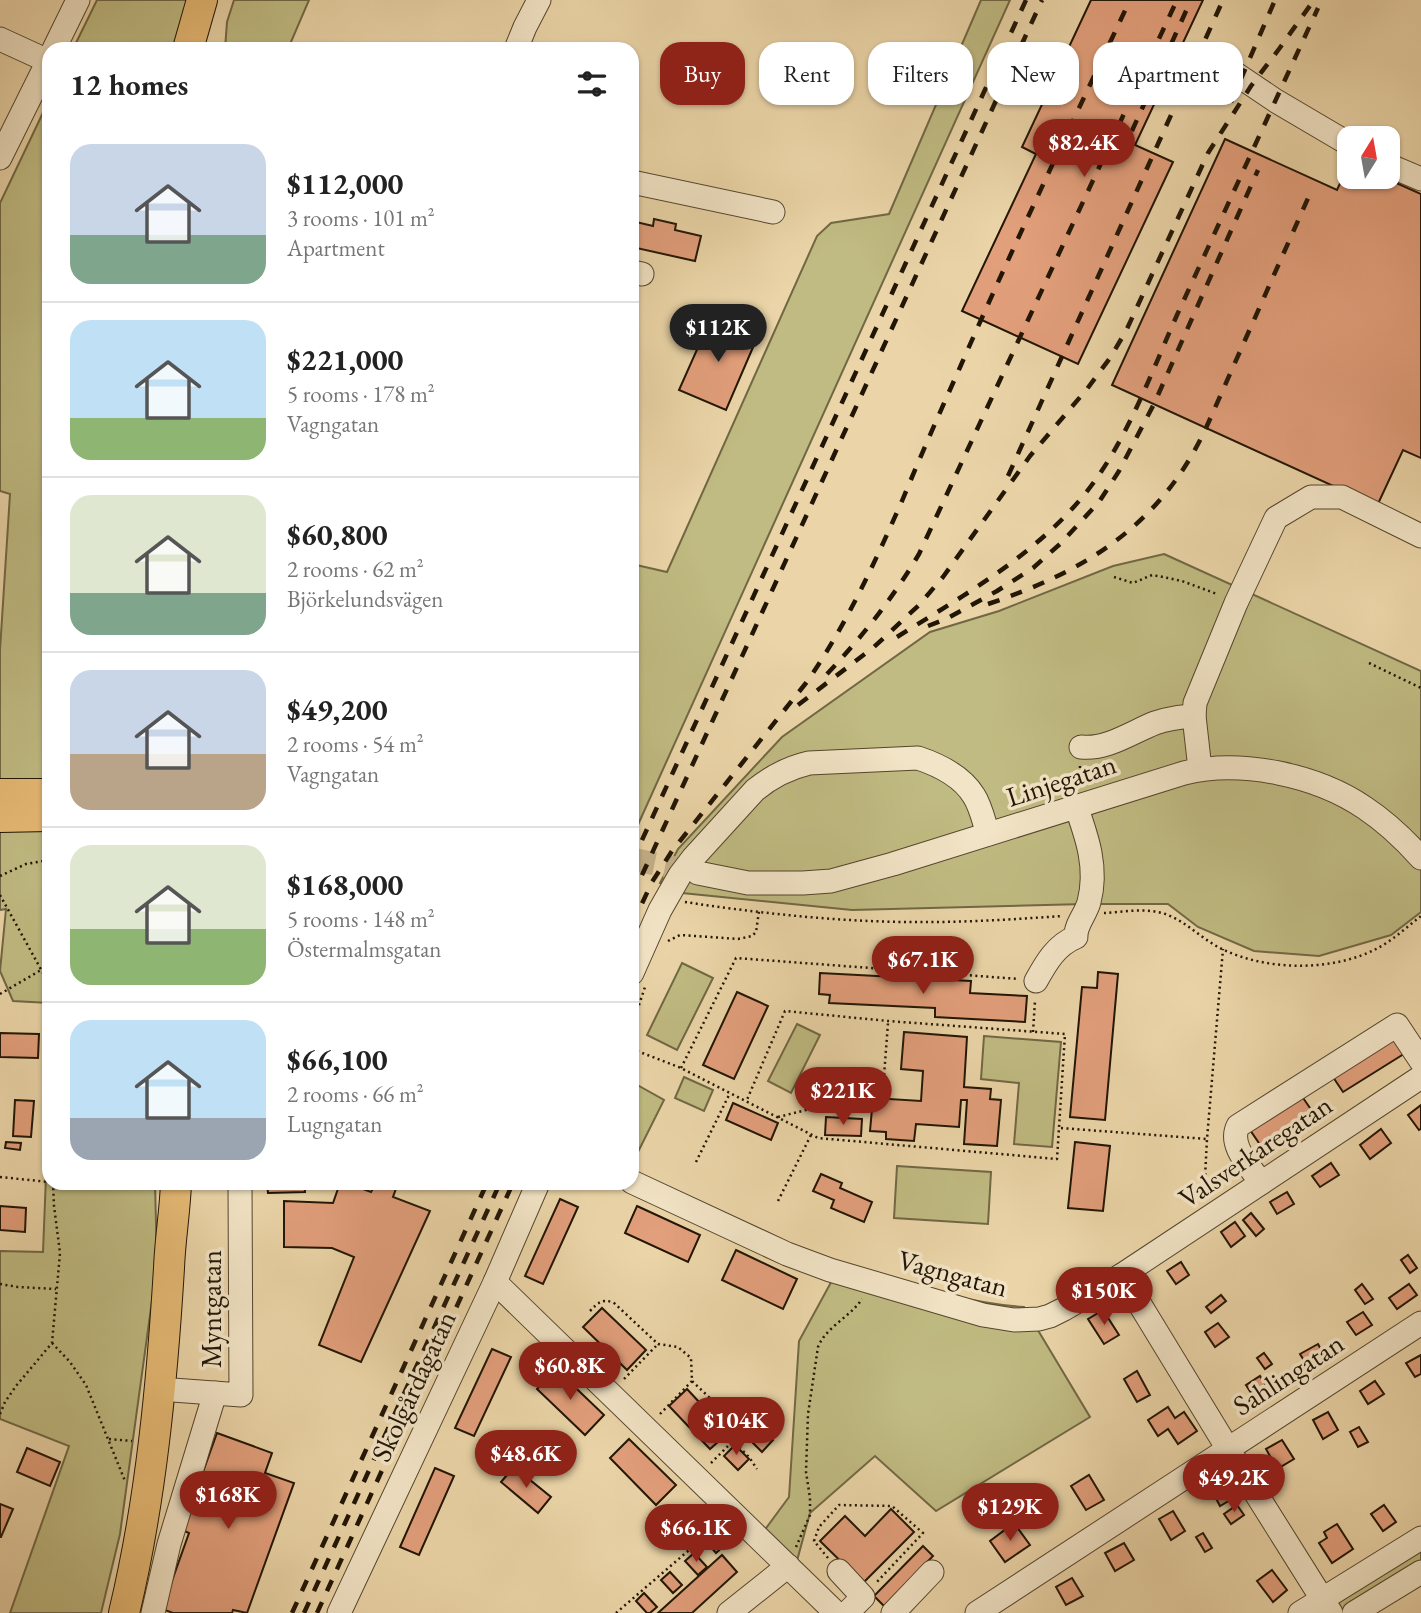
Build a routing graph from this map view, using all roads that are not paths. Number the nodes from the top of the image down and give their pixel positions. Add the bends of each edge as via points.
1 (78, 0) edge
2 (202, 0) edge
3 (222, 0) edge
4 (539, 0) edge
5 (0, 39) edge
6 (57, 42) edge
7 (190, 42) edge
8 (210, 42) edge
9 (519, 42) edge
10 (42, 53) edge
11 (42, 72) edge
12 (1243, 79) edge
13 (1337, 137) edge
14 (0, 158) edge
15 (1400, 170) edge
16 (1421, 179) edge
17 (639, 183) edge
18 (773, 212) dead end
19 (1421, 536) edge
20 (1194, 716) junction
21 (1081, 747) dead end
22 (1200, 769) junction
23 (0, 794) edge
24 (42, 794) edge
25 (1076, 806) junction
26 (42, 816) edge
27 (0, 817) edge
28 (988, 834) junction
29 (1421, 857) edge
30 (698, 873) tunnel mouth
31 (639, 977) edge
32 (1036, 981) road end
33 (1421, 1061) edge
34 (1421, 1077) edge
35 (1261, 1183) junction
36 (639, 1185) edge
37 (164, 1190) edge
38 (176, 1190) edge
39 (240, 1190) edge
40 (535, 1190) edge
41 (170, 1242) junction
42 (1122, 1275) junction
43 (495, 1282) junction
44 (1421, 1323) edge
45 (159, 1389) junction
46 (215, 1393) junction
47 (1228, 1449) junction
48 (1421, 1538) edge
49 (788, 1566) junction
50 (839, 1571) road end
51 (1421, 1572) edge
52 (932, 1573) dead end
53 (855, 1605) edge
54 (1326, 1606) edge
55 (124, 1613) edge
56 (153, 1613) edge
57 (339, 1613) edge
58 (729, 1613) edge
59 (836, 1613) edge
60 (894, 1613) edge
61 (977, 1613) edge
62 (1300, 1613) edge
63 (1354, 1613) edge

1 - 6 street
2 - 7 main road
3 - 8 main road
4 - 9 street
5 - 10 street
11 - 14 street
12 - 13 street
15 - 16 street
17 - 18 street
19 - 20 street via 1342,497 1311,497 1276,518 1236,603
20 - 21 street via 1156,723 1102,745
20 - 22 street
22 - 25 street, Linjegatan
22 - 29 street, Linjegatan via 1258,770 1326,788 1383,820
23 - 24 main road
25 - 28 street, Linjegatan
25 - 32 street via 1091,850 1089,901 1076,937 1057,950
26 - 27 main road
28 - 30 street, Linjegatan via 831,881 748,883
28 - 31 street via 969,789 948,771 918,758 794,767 755,790 693,858 660,910
33 - 35 street via 1396,1025 1238,1126 1237,1146
34 - 35 street, Valsverkaregatan
35 - 42 street, Valsverkaregatan
36 - 42 street, Vagngatan via 787,1254 983,1315 1039,1319
37 - 41 main road
38 - 41 main road
39 - 46 street, Myntgatan via 241,1395
40 - 43 street, Skolgårdagatan
41 - 45 main road
42 - 47 street
43 - 49 street
43 - 57 street, Skolgårdagatan
44 - 47 street, Sahlingatan
45 - 46 street, Myntgatan
45 - 55 main road
46 - 56 street
47 - 54 street
47 - 61 street, Sahlingatan
48 - 54 street
49 - 58 street
49 - 59 street
50 - 53 street
51 - 63 street
52 - 60 street
54 - 62 street

